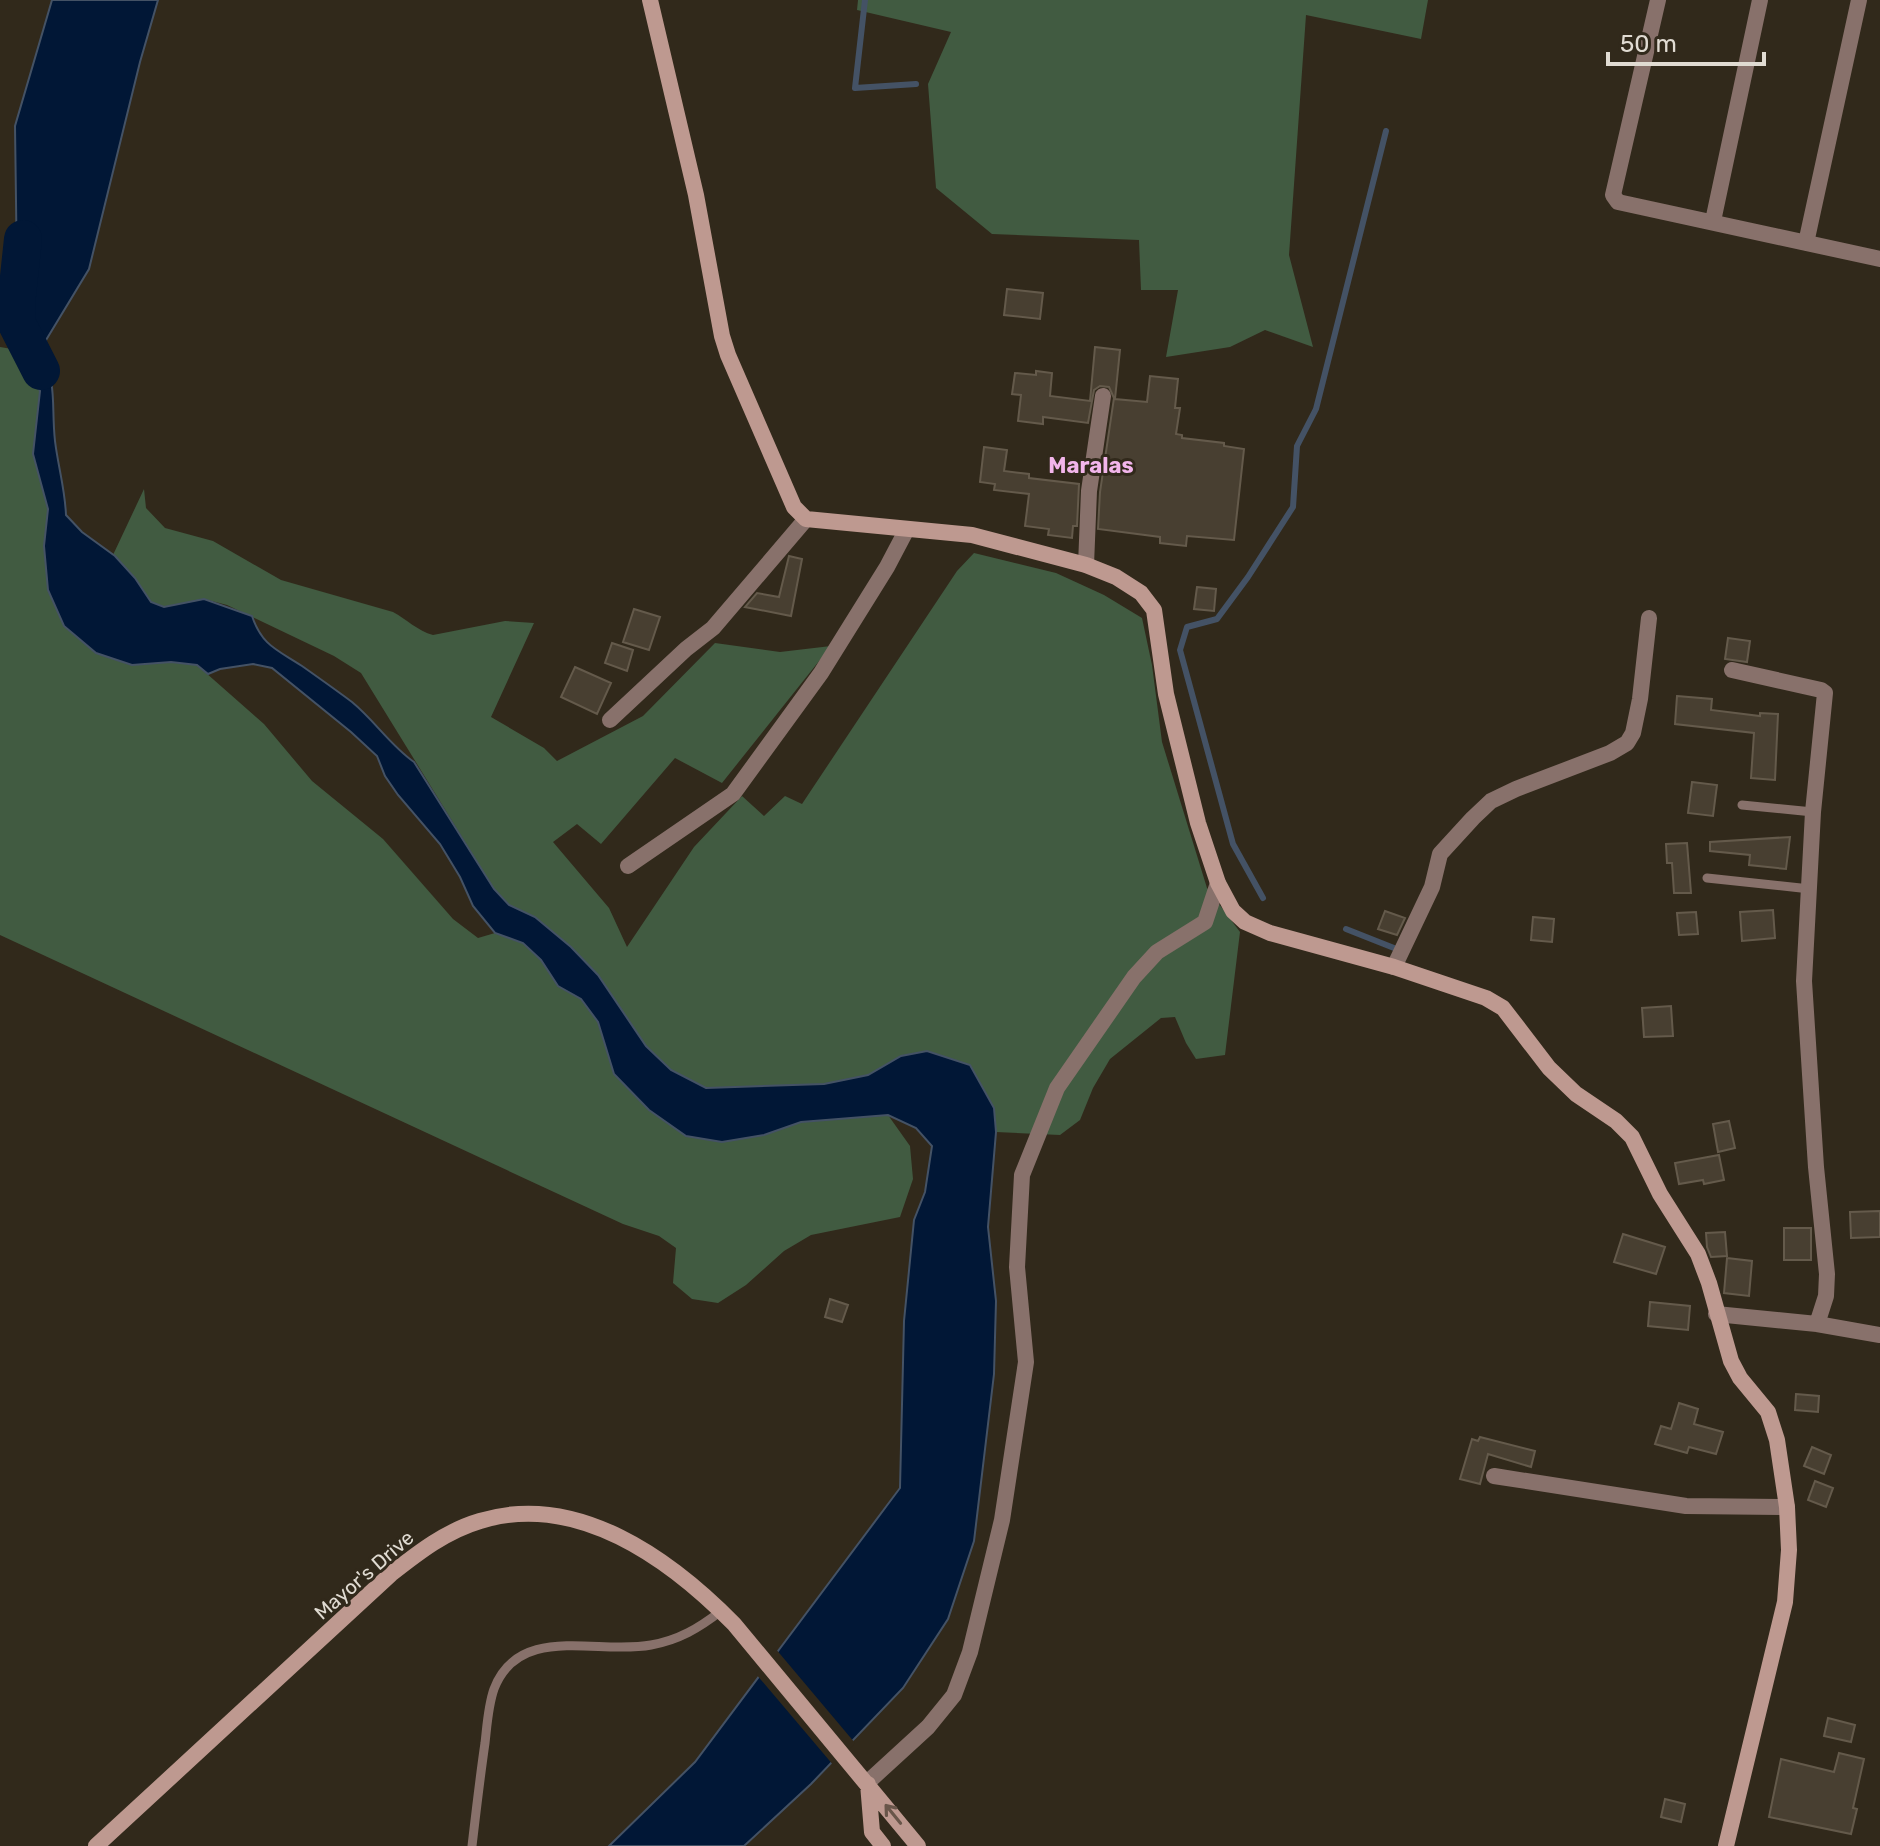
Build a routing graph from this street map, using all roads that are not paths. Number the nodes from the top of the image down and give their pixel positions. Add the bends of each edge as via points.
1 (650, 0) edge
2 (1658, 0) edge
3 (1760, 0) edge
4 (1859, 0) edge
5 (1713, 221) junction
6 (1806, 243) junction
7 (1880, 259) edge
8 (1103, 396) dead end
9 (806, 519) junction
10 (907, 529) junction
11 (1086, 565) junction
12 (1649, 618) dead end
13 (1732, 670) dead end
14 (610, 720) dead end
15 (1742, 805) dead end
16 (1813, 812) junction
17 (628, 866) dead end
18 (1707, 878) dead end
19 (1218, 883) junction
20 (1810, 889) junction
21 (1394, 967) junction
22 (1716, 1314) junction
23 (1817, 1324) junction
24 (1880, 1335) edge
25 (1494, 1476) dead end
26 (1787, 1507) junction
27 (721, 1611) junction
28 (868, 1782) junction
29 (96, 1846) edge
30 (472, 1846) edge
31 (883, 1846) edge
32 (918, 1846) edge
33 (1726, 1846) edge

1 - 9 street via 728,355 794,507
2 - 5 street via 1613,195 1618,202
3 - 5 street
4 - 6 street
5 - 6 street
6 - 7 street
8 - 11 street via 1089,491
9 - 10 street
9 - 14 street via 713,628
10 - 11 street via 972,535
10 - 17 street via 821,673 733,794
11 - 19 street via 1141,593 1154,610 1166,694
12 - 21 street via 1640,699 1627,743 1491,801 1473,818 1440,854 1432,887
13 - 16 street via 1825,693
15 - 16 lane
16 - 20 street
18 - 20 lane
19 - 21 street via 1245,922
19 - 28 street via 1205,922 1157,952 1134,977 1057,1088 1022,1175 1017,1267 1026,1362 1002,1520 970,1652 954,1695 928,1727
20 - 23 street via 1804,1010 1827,1274
21 - 22 street via 1503,1008 1549,1068 1632,1137 1698,1254
22 - 23 street
22 - 26 street via 1740,1378 1768,1412
23 - 24 street
25 - 26 street via 1686,1506
26 - 33 street via 1785,1602
27 - 28 street, Mayor's Drive
27 - 29 street, Mayor's Drive via 646,1551 596,1526 569,1518 518,1515 458,1529 391,1574
27 - 30 lane via 694,1631 670,1640 619,1647 540,1647 503,1670 488,1717
28 - 31 street via 872,1832
32 -> 28 street, Mayor's Drive

